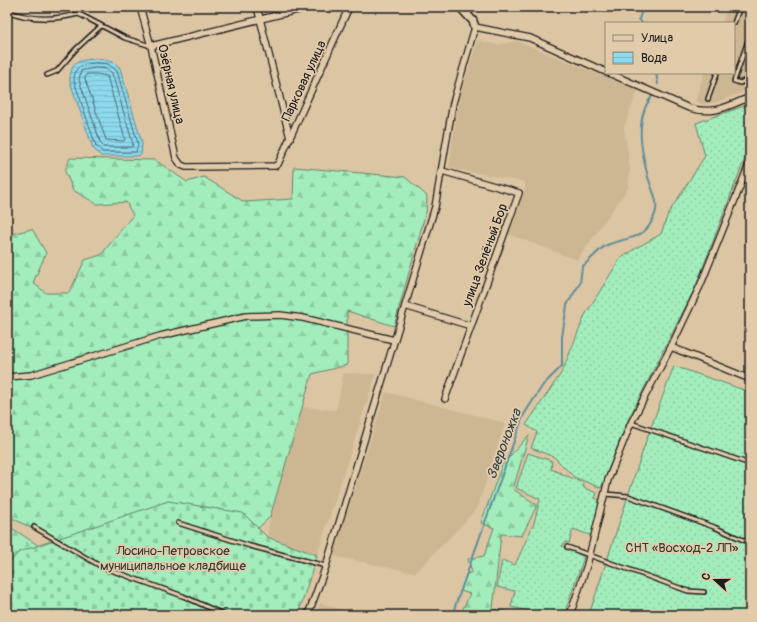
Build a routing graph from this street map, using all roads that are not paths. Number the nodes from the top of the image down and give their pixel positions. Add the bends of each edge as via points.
1 (140, 7) edge
2 (257, 7) edge
3 (310, 7) edge
4 (349, 7) edge
5 (460, 7) edge
6 (473, 7) edge
7 (740, 7) edge
8 (7, 11) edge
9 (468, 15) junction
10 (260, 20) junction
11 (734, 22) edge
12 (101, 26) junction
13 (475, 27) junction
14 (750, 35) edge
15 (151, 46) junction
16 (605, 72) edge
17 (611, 74) edge
18 (716, 74) edge
19 (48, 76) dead end
20 (750, 78) edge
21 (750, 97) edge
22 (708, 99) dead end
23 (290, 138) junction
24 (750, 162) edge
25 (278, 164) joint
26 (442, 171) junction
27 (405, 306) junction
28 (471, 326) junction
29 (394, 340) junction
30 (671, 347) junction
31 (7, 377) edge
32 (750, 379) edge
33 (445, 399) dead end
34 (631, 423) junction
35 (750, 464) edge
36 (605, 494) junction
37 (178, 523) dead end
38 (34, 527) dead end
39 (750, 543) edge
40 (567, 547) dead end
41 (590, 556) junction
42 (326, 566) junction
43 (704, 592) dead end
44 (225, 615) edge
45 (308, 615) edge
46 (570, 615) edge

1 - 15 street, Озёрная улица
2 - 10 street
3 - 10 street
4 - 23 street, Парковая улица
5 - 9 street
6 - 9 lane
7 - 11 lane
8 - 12 lane via 45,18 78,14
9 - 13 street
10 - 15 street
10 - 23 street
12 - 15 lane via 125,38
12 - 19 lane via 57,71
13 - 16 street via 530,38
13 - 26 street via 453,103
14 - 20 lane via 734,81 740,83
15 - 25 street, Озёрная улица via 176,158 181,165 186,167
17 - 21 street via 701,111 713,112
18 - 22 lane
23 - 25 street, Парковая улица
24 - 30 street via 701,284
26 - 27 street via 435,207
26 - 28 street, улица Зелёный Бор via 519,193
27 - 28 street
27 - 29 street
28 - 33 street, улица Зелёный Бор
29 - 31 street via 303,318 280,315 246,316 160,336 31,375
29 - 42 street
30 - 32 street
30 - 34 street
34 - 35 lane
34 - 36 street
36 - 39 lane via 628,496
36 - 41 street
37 - 42 lane
38 - 44 lane via 102,567 183,596
40 - 41 lane
41 - 43 lane via 688,591
41 - 46 street
42 - 45 street

